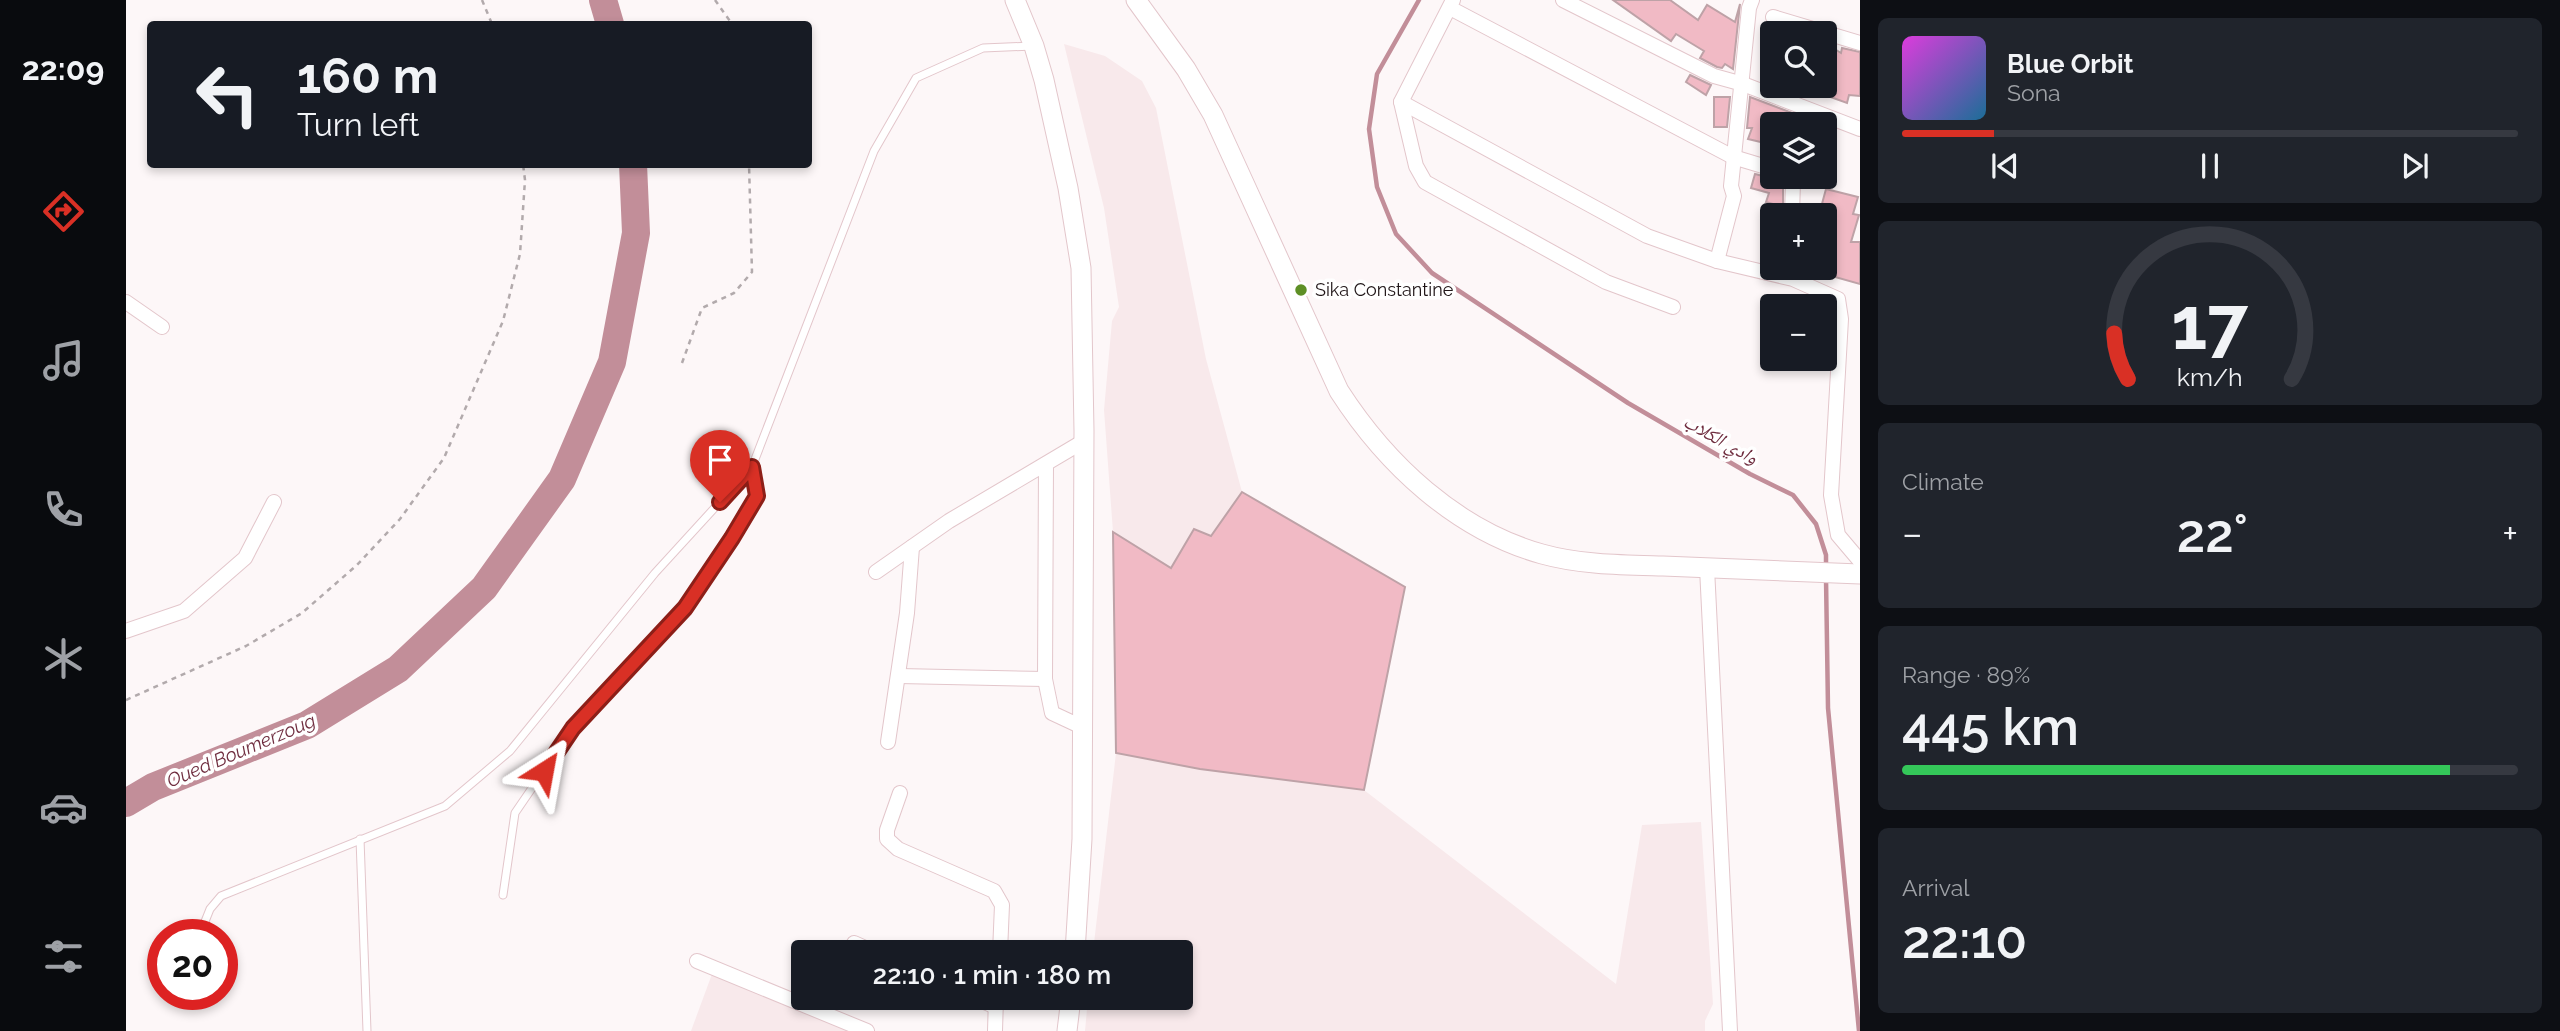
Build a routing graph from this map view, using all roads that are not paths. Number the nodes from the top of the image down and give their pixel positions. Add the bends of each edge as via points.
1 (1015, 0) edge
2 (1136, 0) edge
3 (1563, 0) edge
4 (1752, 0) edge
5 (1452, 4) edge
6 (1773, 18) dead end
7 (1860, 43) edge
8 (1034, 46) junction
9 (1743, 84) junction
10 (1401, 102) junction
11 (1860, 130) edge
12 (1734, 157) junction
13 (1760, 165) edge
14 (1717, 261) junction
15 (1760, 268) edge
16 (1805, 280) edge
17 (126, 302) edge
18 (1673, 307) dead end
19 (162, 327) dead end
20 (1084, 441) junction
21 (1046, 464) junction
22 (752, 467) junction
23 (274, 502) dead end
24 (912, 547) junction
25 (1860, 561) edge
26 (1707, 568) junction
27 (876, 572) dead end
28 (1860, 574) edge
29 (126, 631) edge
30 (899, 676) junction
31 (1045, 679) junction
32 (1082, 727) junction
33 (888, 743) dead end
34 (900, 793) dead end
35 (360, 839) junction
36 (503, 895) dead end
37 (206, 919) edge
38 (1001, 940) edge
39 (1076, 940) edge
40 (696, 961) dead end
41 (996, 1010) edge
42 (1070, 1010) edge
43 (367, 1031) edge
44 (867, 1031) edge
45 (995, 1031) edge
46 (1067, 1031) edge
47 (1730, 1031) edge

1 - 8 street
2 - 26 street via 1213,115 1339,391 1361,425 1403,472 1463,517 1542,554
3 - 9 street via 1714,76
4 - 9 street
5 - 10 street
5 - 12 street
6 - 7 street
8 - 20 street via 1069,188 1080,268
8 - 22 lane via 984,48 916,78 874,151
9 - 11 street
9 - 12 street
10 - 14 street via 1647,236
10 - 18 street via 1416,166 1425,182 1606,282
12 - 13 street
12 - 14 street via 1734,196
14 - 15 street
16 - 25 street via 1838,299 1841,319 1831,495 1838,536
17 - 19 street
20 - 21 street
20 - 32 street
21 - 24 street
21 - 31 street
22 - 35 lane via 655,573 510,751 445,806
22 - 36 lane via 757,496 685,608 573,728 515,813
23 - 29 street via 245,558 184,611
24 - 27 street
24 - 30 street
26 - 28 street
26 - 47 street
30 - 31 street
30 - 33 street
31 - 32 street via 1052,713
32 - 39 street
34 - 38 street via 887,839 898,849 994,891 1002,905
35 - 37 lane via 221,895
35 - 43 lane
40 - 44 street
41 - 45 street
42 - 46 street

